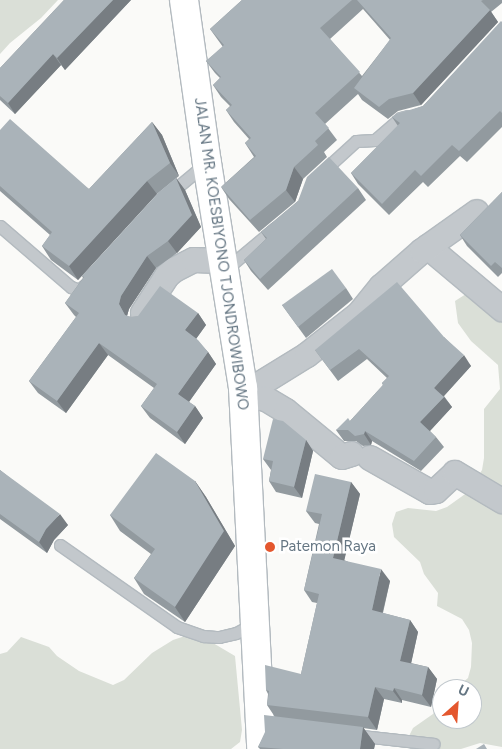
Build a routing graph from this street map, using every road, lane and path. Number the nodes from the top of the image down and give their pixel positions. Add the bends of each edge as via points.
1 (184, 0) edge
2 (417, 115) edge
3 (207, 163) junction
4 (315, 178) edge
5 (162, 199) edge
6 (477, 212) dead end
7 (284, 220) edge
8 (0, 226) edge
9 (428, 247) junction
10 (223, 266) junction
11 (95, 274) edge
12 (502, 309) edge
13 (142, 316) edge
14 (243, 392) junction
15 (502, 501) edge
16 (60, 545) dead end
17 (255, 623) junction
18 (263, 732) edge
19 (337, 732) edge
20 (434, 744) dead end

1 - 3 main road, JALAN MR. KOESBIYONO TJONDROWIBOWO
2 - 4 lane via 400,118 375,140 356,141
3 - 5 lane
3 - 10 main road, JALAN MR. KOESBIYONO TJONDROWIBOWO
6 - 9 street
7 - 10 lane
8 - 11 lane via 71,287 83,288
9 - 12 street
9 - 14 street via 381,287 358,314 307,355
10 - 13 street via 194,260 174,270
10 - 14 main road, JALAN MR. KOESBIYONO TJONDROWIBOWO
14 - 15 street via 266,399 286,411 342,457 361,456 430,492 436,491 455,473
14 - 17 main road, JALAN MR. KOESBIYONO TJONDROWIBOWO
16 - 17 lane via 177,627 203,636 219,637
17 - 18 main road, JALAN MR. KOESBIYONO TJONDROWIBOWO
19 - 20 lane

